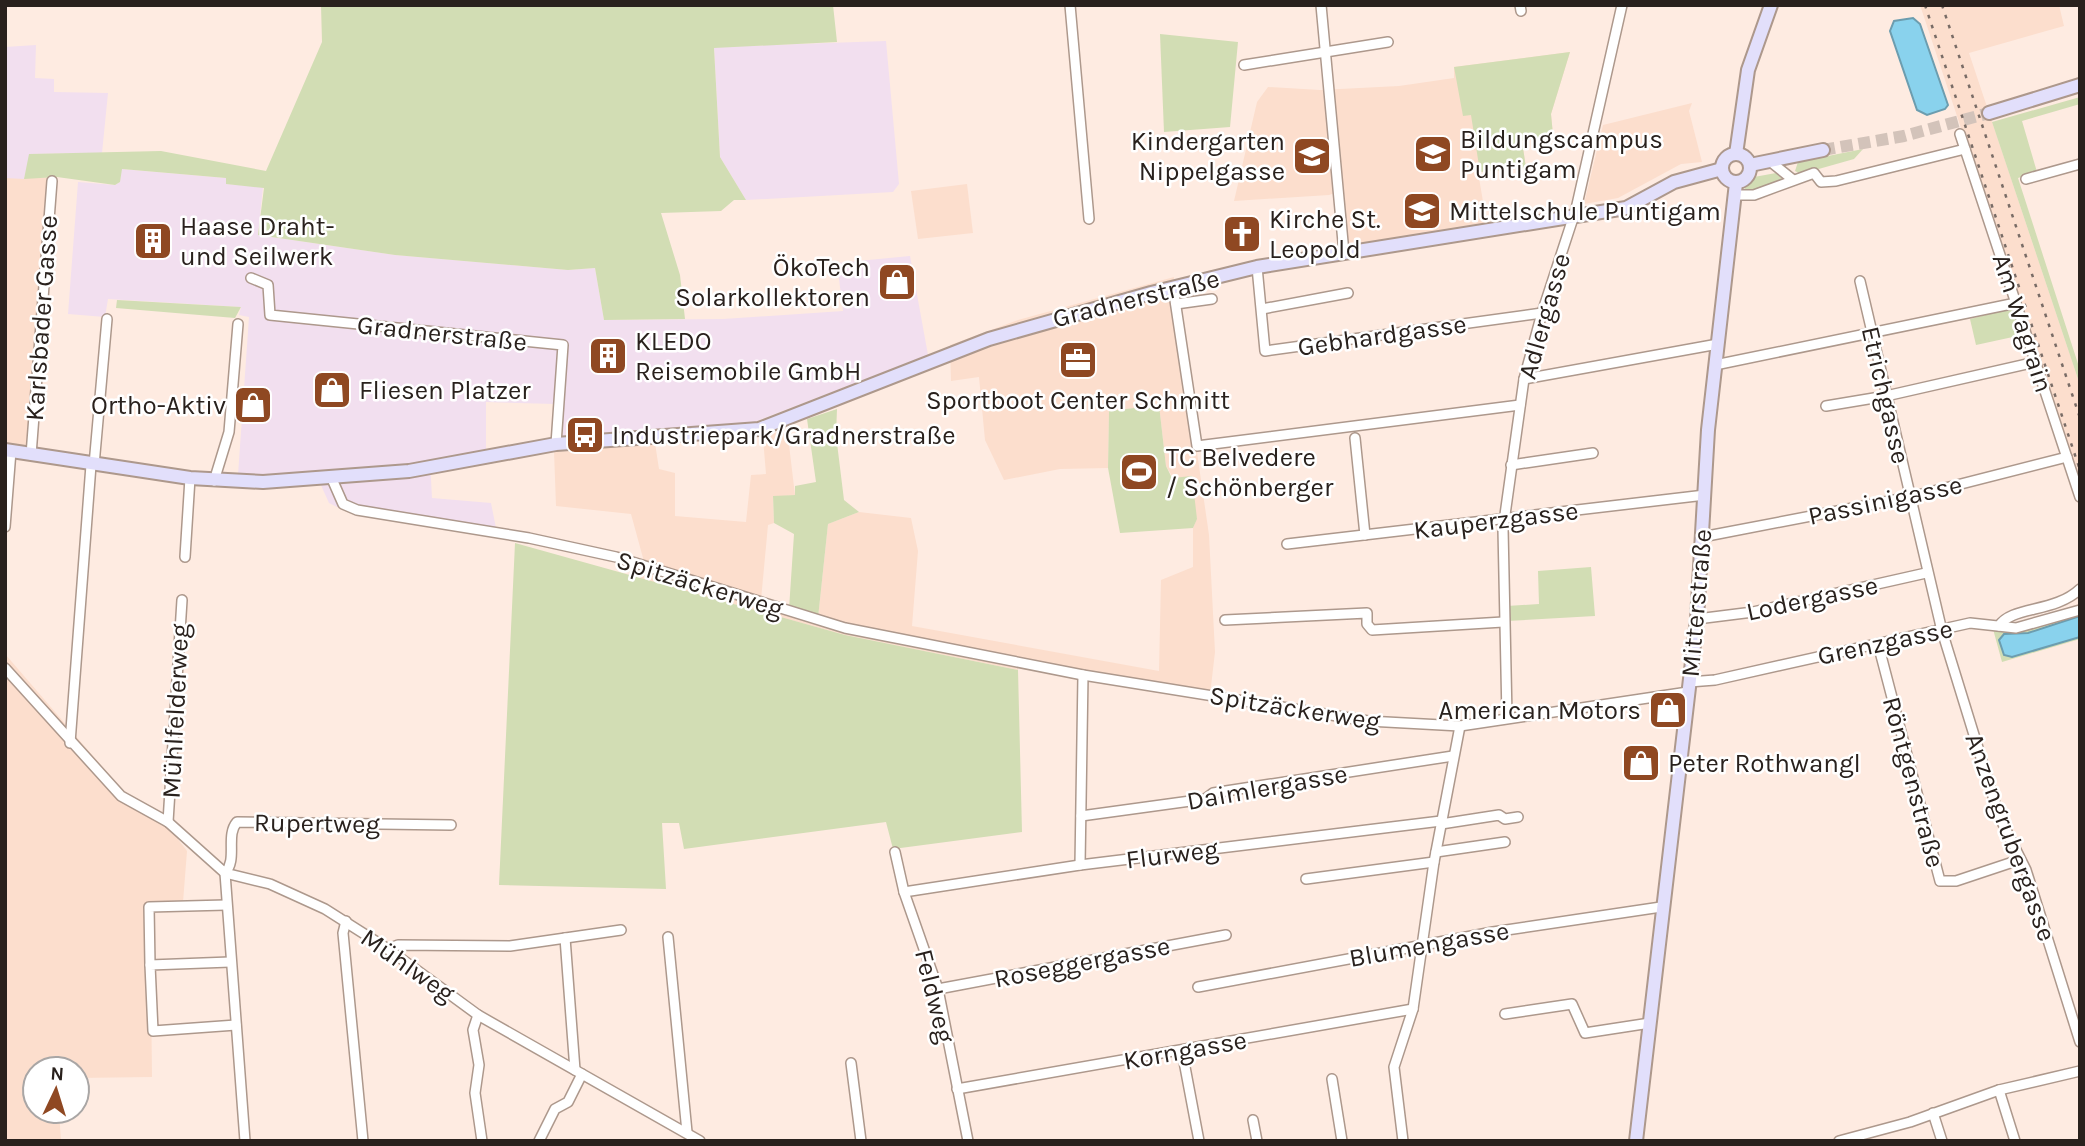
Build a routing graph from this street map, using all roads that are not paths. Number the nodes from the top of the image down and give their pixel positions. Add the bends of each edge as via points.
1 (1070, 5) edge
2 (1321, 5) edge
3 (1622, 5) edge
4 (1771, 5) edge
5 (1388, 42) dead end
6 (1324, 51) junction
7 (1244, 65) dead end
8 (2080, 85) edge
9 (1989, 113) tunnel mouth
10 (1960, 134) dead end
11 (1823, 149) tunnel mouth
12 (1965, 149) junction
13 (1736, 154) junction
14 (1771, 162) junction
15 (2080, 164) edge
16 (1750, 165) junction
17 (1722, 169) junction
18 (1792, 179) junction
19 (2026, 179) dead end
20 (52, 181) dead end
21 (1735, 189) junction
22 (1574, 216) junction
23 (1089, 219) dead end
24 (1344, 253) junction
25 (1257, 267) junction
26 (251, 278) dead end
27 (1860, 281) dead end
28 (1173, 287) junction
29 (1348, 293) dead end
30 (1212, 299) dead end
31 (2016, 303) junction
32 (1176, 304) junction
33 (1262, 309) junction
34 (1542, 313) junction
35 (107, 319) dead end
36 (238, 324) dead end
37 (1872, 335) junction
38 (1718, 344) junction
39 (2036, 362) junction
40 (1715, 365) junction
41 (1524, 379) junction
42 (1886, 396) junction
43 (1520, 405) junction
44 (1826, 406) dead end
45 (1355, 438) dead end
46 (556, 444) junction
47 (8, 450) edge
48 (1593, 453) dead end
49 (31, 455) junction
50 (2067, 457) junction
51 (92, 465) junction
52 (1511, 465) junction
53 (190, 478) junction
54 (332, 479) junction
55 (215, 481) junction
56 (1705, 495) junction
57 (1910, 497) junction
58 (2080, 497) edge
59 (1503, 519) junction
60 (5, 527) edge
61 (1365, 535) junction
62 (1702, 537) junction
63 (1287, 544) dead end
64 (185, 557) dead end
65 (1926, 572) junction
66 (2080, 589) edge
67 (181, 600) dead end
68 (2080, 610) edge
69 (1697, 619) junction
70 (1225, 620) dead end
71 (1503, 622) junction
72 (1999, 626) junction
73 (1942, 631) junction
74 (1878, 644) junction
75 (5, 668) edge
76 (1083, 675) junction
77 (1689, 687) junction
78 (1507, 717) junction
79 (1460, 726) junction
80 (70, 743) junction
81 (1453, 756) junction
82 (1081, 816) junction
83 (1518, 817) dead end
84 (168, 822) junction
85 (1441, 822) junction
86 (451, 825) dead end
87 (1505, 842) dead end
88 (895, 852) dead end
89 (1435, 857) junction
90 (2020, 860) junction
91 (1080, 865) junction
92 (225, 873) junction
93 (1306, 880) dead end
94 (904, 892) junction
95 (226, 905) junction
96 (1661, 907) junction
97 (346, 921) junction
98 (621, 930) dead end
99 (1226, 935) dead end
100 (668, 937) dead end
101 (565, 938) junction
102 (1422, 944) junction
103 (388, 949) junction
104 (230, 962) junction
105 (150, 965) junction
106 (1198, 987) dead end
107 (938, 989) junction
108 (1413, 1009) junction
109 (1505, 1014) dead end
110 (478, 1015) junction
111 (1650, 1023) junction
112 (236, 1025) junction
113 (2080, 1042) edge
114 (1182, 1051) junction
115 (851, 1063) dead end
116 (2080, 1071) edge
117 (578, 1072) junction
118 (1332, 1079) dead end
119 (957, 1089) junction
120 (1999, 1090) junction
121 (1933, 1113) junction
122 (1253, 1120) dead end
123 (687, 1132) junction
124 (245, 1141) edge
125 (363, 1141) edge
126 (482, 1141) edge
127 (538, 1141) edge
128 (700, 1141) edge
129 (860, 1141) edge
130 (968, 1141) edge
131 (1199, 1141) edge
132 (1257, 1141) edge
133 (1342, 1141) edge
134 (1403, 1141) edge
135 (1636, 1141) edge
136 (1839, 1141) edge
137 (1942, 1141) edge
138 (2015, 1141) edge

1 - 23 street
2 - 6 street
3 - 22 street, Adlergasse
4 - 13 main road via 1748,70
5 - 6 street
6 - 7 street
6 - 24 street
8 - 9 main road
10 - 12 street, Am Wagrain
11 - 14 main road
12 - 18 street via 1836,181 1821,182 1814,173
12 - 31 street, Am Wagrain
13 - 16 main road
13 - 17 main road via 1726,158
14 - 16 main road
14 - 18 street
15 - 19 street
16 - 21 main road via 1747,177
17 - 21 main road
17 - 22 main road, Gradnerstraße via 1674,182 1626,208
18 - 21 street via 1754,195
20 - 49 street, Karlsbader Gasse
21 - 38 main road, Mitterstraße
22 - 24 main road, Gradnerstraße
22 - 34 street, Adlergasse
24 - 25 main road, Gradnerstraße
25 - 28 main road, Gradnerstraße
25 - 33 street, Gebhardgasse
26 - 46 street, Gradnerstraße via 268,285 270,315 564,345
27 - 37 street, Etrichgasse
28 - 32 street
28 - 46 main road, Gradnerstraße via 989,339 770,426
29 - 33 street, Gebhardgasse
30 - 32 street
31 - 37 street
31 - 39 street, Am Wagrain
32 - 43 street via 1197,446
33 - 34 street, Gebhardgasse via 1265,351
34 - 41 street, Adlergasse
35 - 51 street
36 - 55 street via 229,432
37 - 40 street
37 - 42 street, Etrichgasse
38 - 40 main road, Mitterstraße
38 - 41 street
39 - 42 street
39 - 50 street, Am Wagrain
40 - 56 main road, Mitterstraße
41 - 43 street, Adlergasse
42 - 44 street
42 - 57 street, Etrichgasse
43 - 52 street, Adlergasse
45 - 61 street
46 - 54 main road, Gradnerstraße via 409,471
47 - 49 main road, Gradnerstraße
47 - 60 street, Karlsbader Gasse
48 - 52 street
49 - 51 main road, Gradnerstraße
50 - 57 street, Passinigasse
50 - 58 street, Am Wagrain
51 - 53 main road, Gradnerstraße
51 - 80 street
52 - 59 street, Adlergasse
53 - 55 main road, Gradnerstraße
53 - 64 street
54 - 55 main road, Gradnerstraße
54 - 76 street, Spitzäckerweg via 343,504 357,510 617,557 845,628
56 - 59 street, Kauperzgasse
56 - 62 main road, Mitterstraße
57 - 62 street, Passinigasse
57 - 65 street, Etrichgasse
59 - 61 street, Kauperzgasse
59 - 71 street, Adlergasse
61 - 63 street, Kauperzgasse
62 - 69 main road, Mitterstraße
65 - 69 street, Lodergasse via 1753,612
65 - 73 street, Etrichgasse
66 - 72 street via 2057,605 2008,615
67 - 84 street, Mühlfelderweg
68 - 72 street, Grenzgasse via 2017,628
69 - 77 main road, Mitterstraße
70 - 71 street via 1367,613 1372,630
71 - 78 street, Adlergasse
72 - 73 street, Grenzgasse via 1975,622
73 - 74 street, Grenzgasse
73 - 90 street, Anzengrubergasse via 1999,816
74 - 77 street, Grenzgasse
74 - 90 street, Röntgenstraße via 1940,881 1956,881
75 - 80 street, Mühlfelderweg
76 - 79 street, Spitzäckerweg via 1368,721
76 - 82 street
77 - 78 street, Grenzgasse
77 - 96 main road, Mitterstraße
78 - 79 street, Spitzäckerweg
79 - 81 street
80 - 84 street, Mühlfelderweg via 121,796
81 - 82 street, Daimlergasse
81 - 85 street
82 - 91 street
83 - 85 street, Flurweg
84 - 92 street, Mühlfelderweg
85 - 89 street
85 - 91 street, Flurweg
86 - 92 street, Rupertweg via 237,822
87 - 89 street
88 - 94 street, Feldweg
89 - 93 street
89 - 102 street
90 - 113 street, Anzengrubergasse
91 - 94 street, Flurweg
92 - 95 street
92 - 97 street, Mühlweg via 292,892
94 - 107 street, Feldweg
95 - 104 street
95 - 105 street via 149,907
96 - 102 street, Blumengasse
96 - 111 main road, Mitterstraße
97 - 103 street, Mühlweg
97 - 125 street via 343,933
98 - 101 street
99 - 107 street, Roseggergasse
100 - 123 street
101 - 103 street via 510,946 398,945
101 - 117 street
102 - 106 street, Blumengasse
102 - 108 street
103 - 110 street, Mühlweg
104 - 105 street
104 - 112 street
105 - 112 street via 153,1031
107 - 119 street, Feldweg
108 - 114 street, Korngasse
108 - 134 street via 1393,1076
109 - 111 street via 1572,1004 1584,1033
110 - 117 street, Mühlweg
110 - 126 street via 473,1030 480,1065 475,1095
111 - 135 main road, Mitterstraße
112 - 124 street
114 - 119 street, Korngasse
114 - 131 street
115 - 129 street
116 - 120 street
117 - 123 street, Mühlweg
117 - 127 street via 568,1102 555,1109
118 - 133 street
119 - 130 street, Feldweg
120 - 121 street
120 - 138 street
121 - 136 street
121 - 137 street
122 - 132 street
123 - 128 street, Mühlweg

